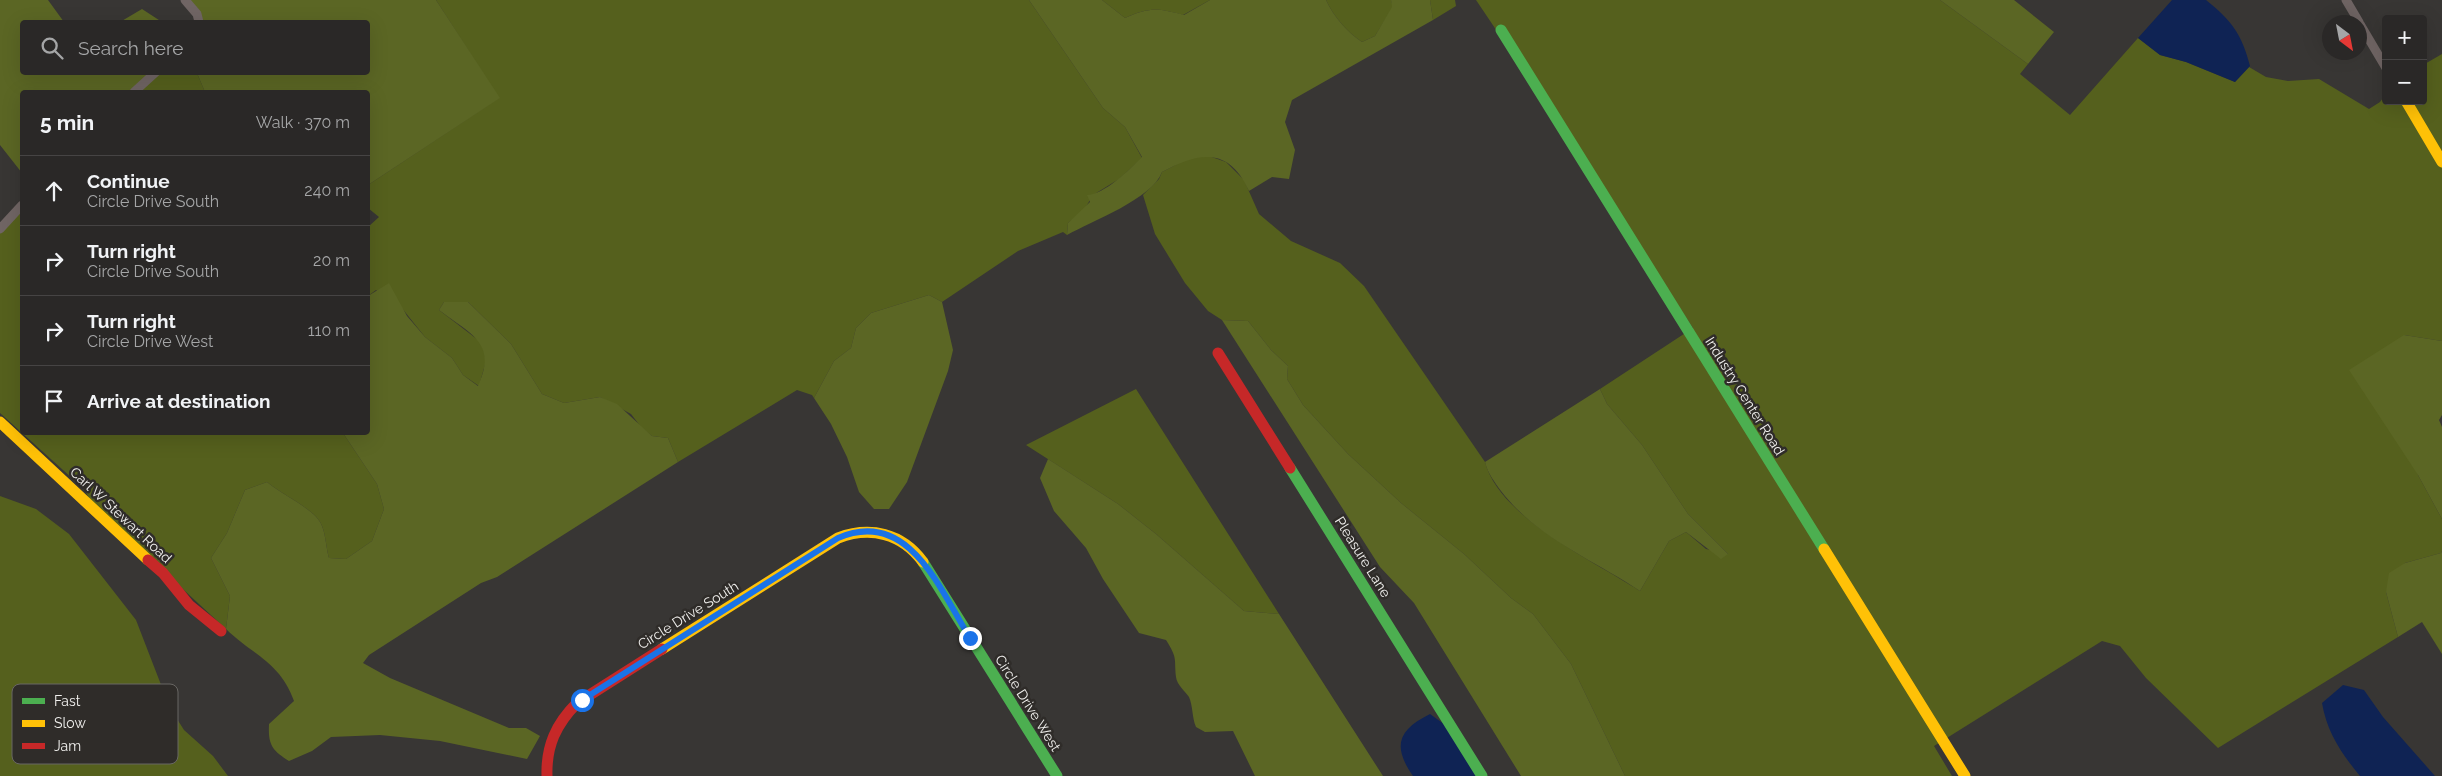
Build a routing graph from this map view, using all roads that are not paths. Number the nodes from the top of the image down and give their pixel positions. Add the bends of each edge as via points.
1 (185, 0) edge
2 (2346, 0) edge
3 (2354, 15) edge
4 (198, 20) edge
5 (1501, 30) dead end
6 (2367, 36) edge
7 (2382, 61) edge
8 (153, 75) edge
9 (136, 90) edge
10 (2408, 105) edge
11 (2442, 162) edge
12 (20, 207) edge
13 (0, 229) edge
14 (1218, 353) dead end
15 (0, 422) edge
16 (881, 533) joint
17 (221, 631) dead end
18 (546, 770) edge
19 (1057, 776) edge
20 (1482, 776) edge
21 (1965, 776) edge

1 - 4 street
2 - 3 street
5 - 21 street, Industry Center Road
6 - 7 street
8 - 9 street
10 - 11 street
12 - 13 street
14 - 20 street, Pleasure Lane
15 - 17 street, Carl W Stewart Road
16 - 18 street, Circle Drive South via 855,532 838,538 582,700 566,714 554,732 547,750
16 - 19 street, Circle Drive West via 901,540 922,560

